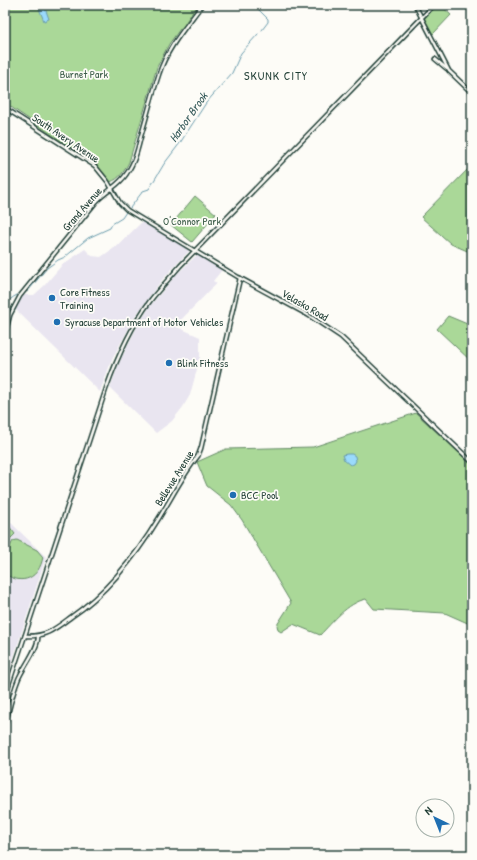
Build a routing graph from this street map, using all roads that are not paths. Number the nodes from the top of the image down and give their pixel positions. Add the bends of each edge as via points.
1 (202, 5) edge
2 (415, 5) edge
3 (434, 5) edge
4 (422, 18) junction
5 (435, 59) dead end
6 (449, 71) junction
7 (472, 93) edge
8 (5, 108) edge
9 (111, 188) junction
10 (195, 251) junction
11 (240, 278) junction
12 (5, 334) edge
13 (472, 462) edge
14 (25, 636) junction
15 (38, 636) junction
16 (5, 696) edge
17 (5, 725) edge

1 - 9 street, Grand Avenue via 168,53 159,74 133,163 124,178
2 - 4 street
3 - 4 street
4 - 6 street
4 - 10 street
5 - 6 street
6 - 7 street
8 - 9 street, South Avery Avenue via 89,161
9 - 10 street, Velasko Road via 127,210
9 - 12 street, Grand Avenue via 96,202 20,296 10,315
10 - 11 street, Velasko Road
10 - 14 street via 149,302 121,351 100,406
11 - 13 street, Velasko Road via 308,315 341,337
11 - 15 street, Bellevue Avenue via 198,456 141,546 110,584 94,601 75,615
14 - 15 street, Bellevue Avenue
14 - 16 street
15 - 17 street via 38,645 18,680

